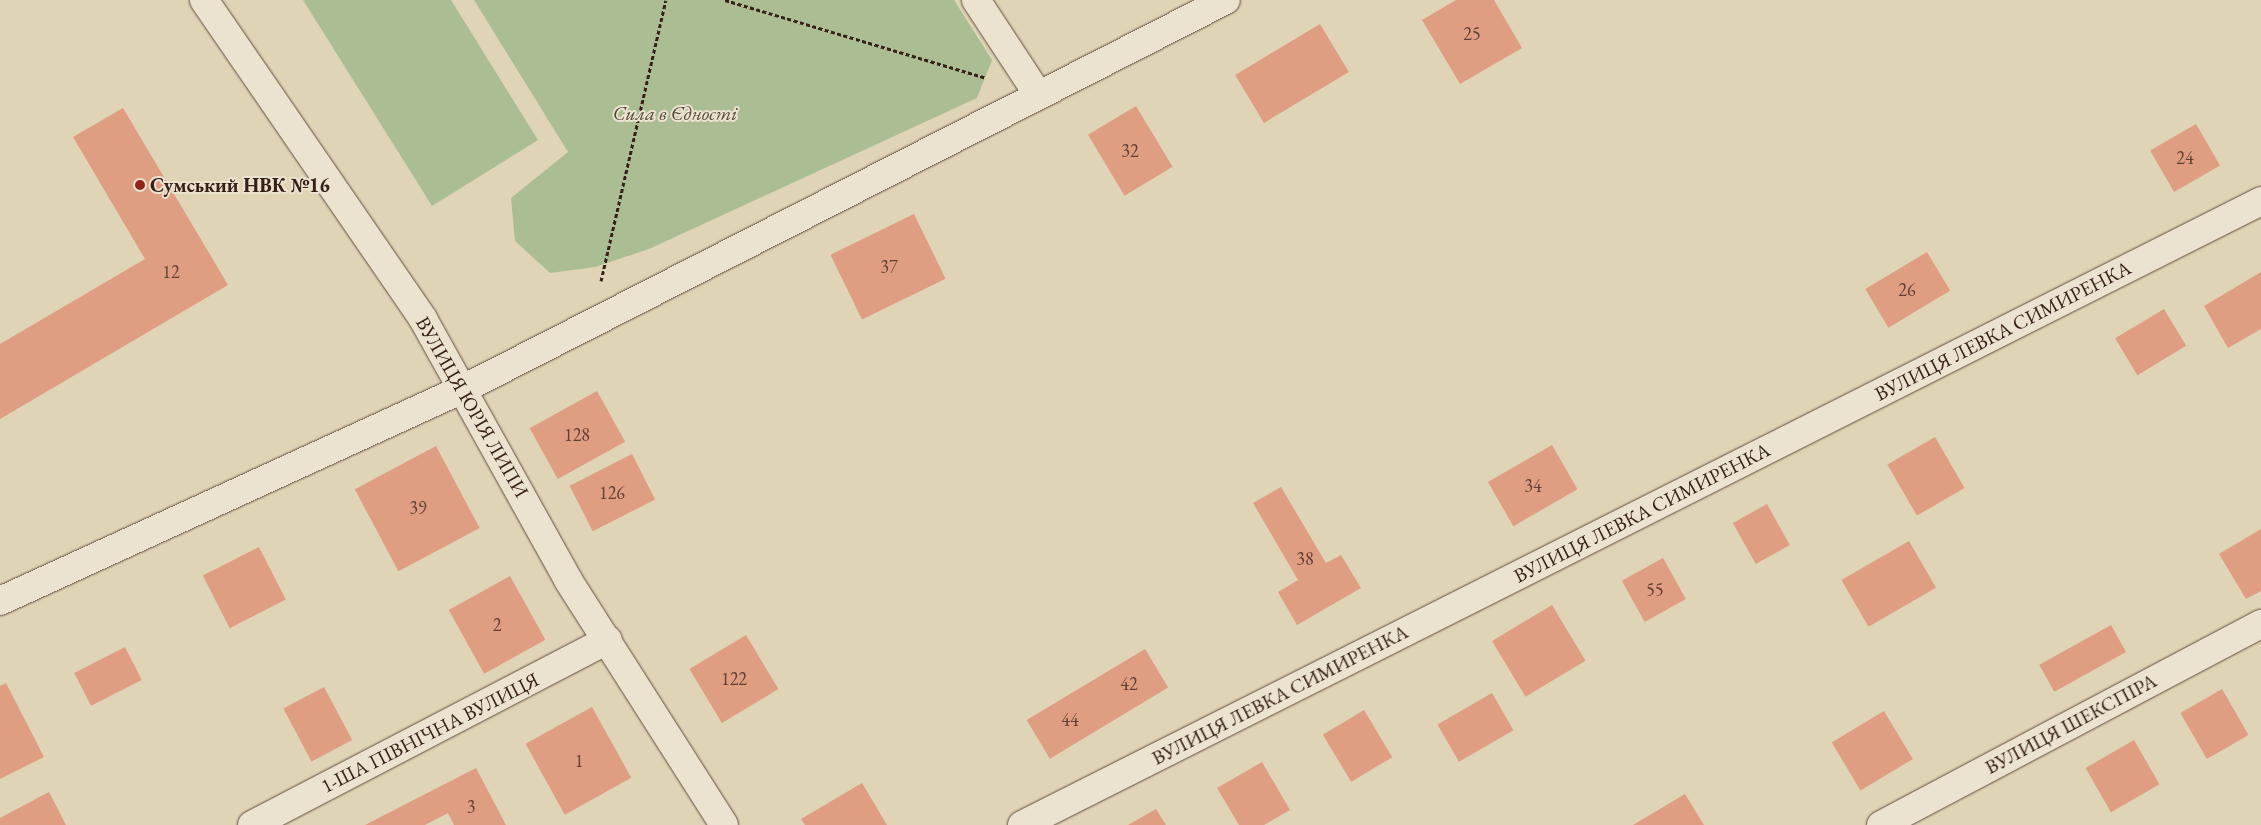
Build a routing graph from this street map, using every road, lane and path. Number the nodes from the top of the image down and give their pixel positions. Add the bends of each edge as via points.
1 (204, 0) edge
2 (666, 0) edge
3 (725, 0) edge
4 (976, 0) edge
5 (1226, 0) edge
6 (1037, 93) junction
7 (2261, 201) edge
8 (590, 325) junction
9 (465, 388) junction
10 (0, 601) edge
11 (2261, 624) edge
12 (608, 640) junction
13 (252, 825) edge
14 (724, 825) edge
15 (1022, 825) edge
16 (1881, 825) edge

1 - 9 street, ВУЛИЦЯ ЮРІЯ ЛИПИ via 423,319
2 - 8 path
3 - 6 path
4 - 6 street
5 - 6 street
6 - 8 street
7 - 15 street, ВУЛИЦЯ ЛЕВКА СИМИРЕНКА
8 - 9 street
9 - 10 street
9 - 12 street, ВУЛИЦЯ ЮРІЯ ЛИПИ via 568,580
11 - 16 street, ВУЛИЦЯ ШЕКСПІРА
12 - 13 street, 1-ША ПІВНІЧНА ВУЛИЦЯ
12 - 14 street, ВУЛИЦЯ ЮРІЯ ЛИПИ

